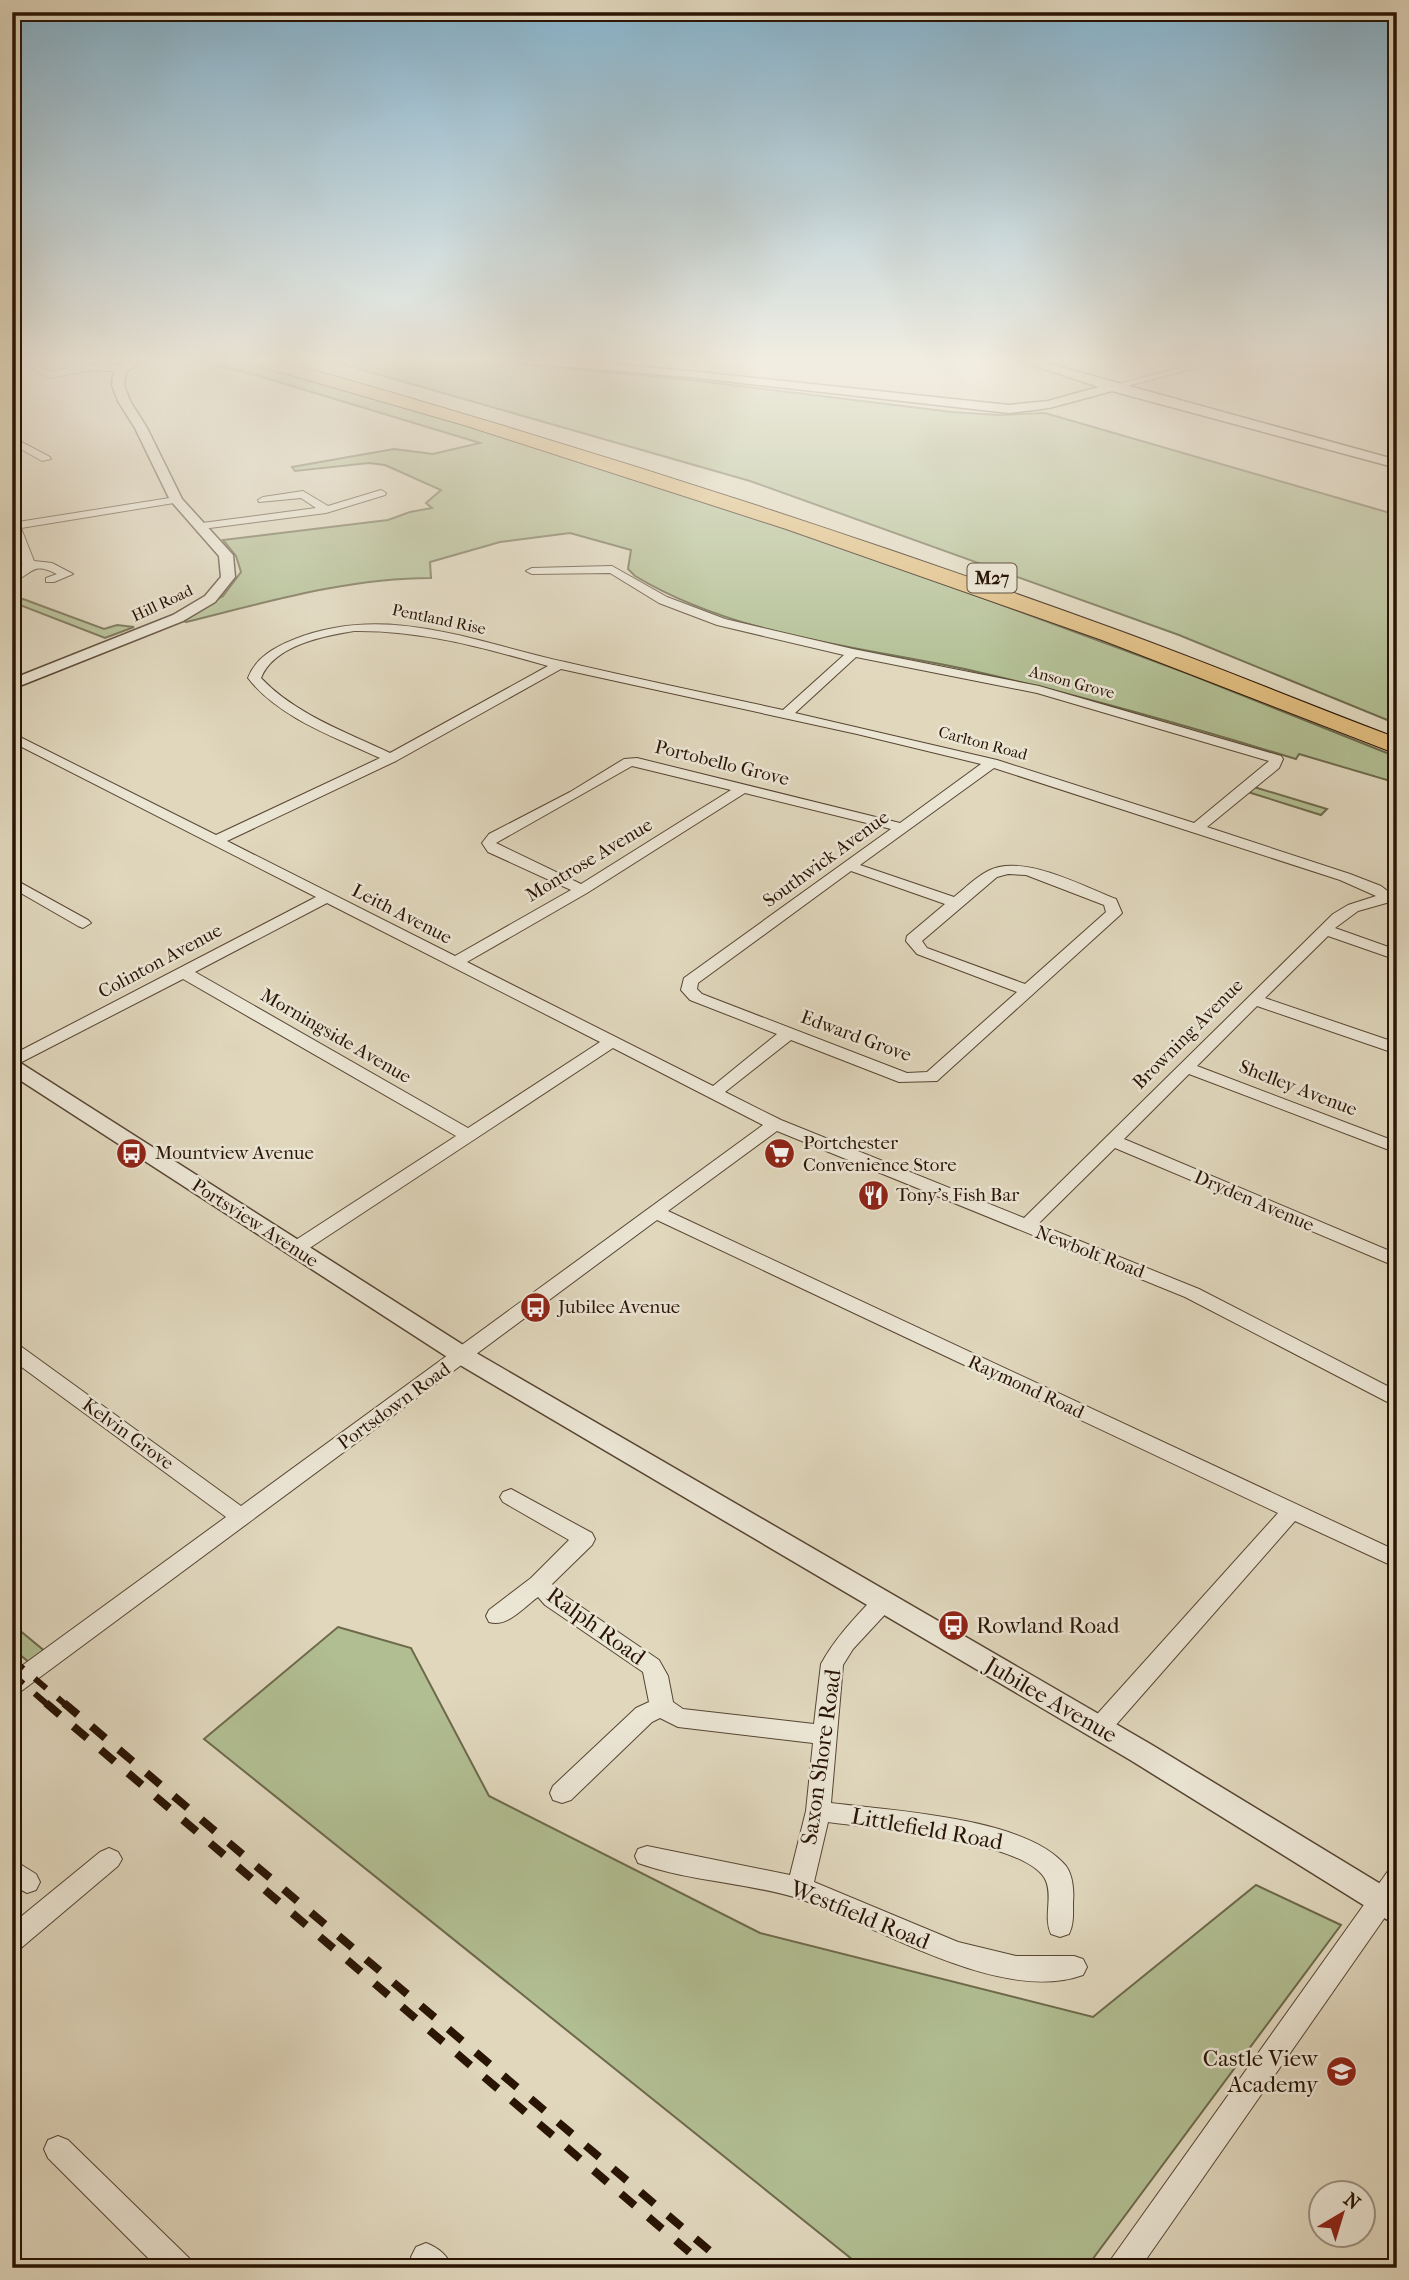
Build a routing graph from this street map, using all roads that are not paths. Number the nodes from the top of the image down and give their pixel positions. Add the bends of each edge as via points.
1 (160, 466) edge
2 (619, 466) edge
3 (664, 466) edge
4 (367, 487) dead end
5 (176, 500) junction
6 (263, 500) dead end
7 (326, 510) junction
8 (13, 524) edge
9 (202, 526) junction
10 (29, 564) junction
11 (531, 571) dead end
12 (12, 579) edge
13 (50, 580) dead end
14 (853, 653) junction
15 (559, 665) junction
16 (12, 684) edge
17 (786, 714) junction
18 (1397, 730) edge
19 (12, 737) edge
20 (1397, 747) edge
21 (391, 758) junction
22 (992, 763) junction
23 (743, 788) junction
24 (902, 828) junction
25 (1195, 829) junction
26 (217, 841) junction
27 (850, 866) junction
28 (12, 882) edge
29 (582, 890) junction
30 (1391, 896) edge
31 (327, 897) junction
32 (955, 903) junction
33 (83, 924) dead end
34 (1325, 930) junction
35 (1397, 955) edge
36 (454, 962) junction
37 (183, 972) junction
38 (689, 990) joint
39 (1027, 990) junction
40 (1253, 999) junction
41 (788, 1034) junction
42 (611, 1042) junction
43 (1397, 1049) edge
44 (12, 1064) edge
45 (1185, 1067) junction
46 (714, 1093) junction
47 (775, 1124) junction
48 (468, 1135) junction
49 (1111, 1140) junction
50 (1397, 1148) edge
51 (656, 1212) junction
52 (1025, 1227) junction
53 (295, 1249) junction
54 (1397, 1261) edge
55 (12, 1350) edge
56 (463, 1356) junction
57 (1397, 1400) edge
58 (511, 1497) dead end
59 (1292, 1511) junction
60 (243, 1518) junction
61 (1397, 1560) edge
62 (539, 1584) junction
63 (883, 1602) junction
64 (497, 1616) dead end
65 (12, 1686) edge
66 (662, 1707) junction
67 (1099, 1728) junction
68 (824, 1735) junction
69 (562, 1793) dead end
70 (818, 1811) junction
71 (647, 1856) dead end
72 (109, 1859) dead end
73 (800, 1888) junction
74 (1392, 1897) edge
75 (1060, 1926) dead end
76 (12, 1940) edge
77 (1074, 1967) dead end
78 (58, 2149) dead end
79 (179, 2268) edge
80 (1122, 2268) edge

1 - 5 street, Hill Road
2 - 20 highway, M27 via 1112,636
3 - 18 highway, M27 via 1132,628
4 - 7 street via 385,494
5 - 8 street
5 - 9 street, Hill Road
6 - 7 street via 303,494
7 - 9 street
8 - 10 street
9 - 16 street, Hill Road via 229,564 226,582 210,599 159,626
10 - 12 street
10 - 13 street via 48,565 67,574
11 - 14 street, Anson Grove via 612,569 654,595 701,615
14 - 17 street
14 - 25 street, Anson Grove via 1039,690 1272,756 1276,762
15 - 17 street, Carlton Road
15 - 21 street
15 - 21 street, Pentland Rise via 435,634 373,624 295,642 257,668 254,678 268,693
17 - 22 street, Carlton Road
19 - 26 street, Leith Avenue
21 - 26 street
22 - 24 street, Southwick Avenue
22 - 25 street, Carlton Road
23 - 24 street, Portobello Grove
23 - 29 street, Montrose Avenue
23 - 29 street, Portobello Grove via 637,762 623,763 489,843 493,849
24 - 27 street, Southwick Avenue
25 - 30 street, Carlton Road
26 - 31 street, Leith Avenue
27 - 32 street
27 - 38 street, Southwick Avenue via 690,981
28 - 33 street
29 - 36 street, Montrose Avenue
30 - 34 street, Browning Avenue via 1353,908
31 - 36 street, Leith Avenue
31 - 37 street, Colinton Avenue
32 - 39 street, Edward Grove via 915,936 918,947
32 - 39 street, Edward Grove via 992,874 1012,869 1111,902 1114,913
34 - 35 street
34 - 40 street, Browning Avenue
36 - 42 street, Leith Avenue
37 - 44 street, Colinton Avenue
37 - 48 street, Morningside Avenue
38 - 41 street, Edward Grove via 696,998
39 - 41 street, Edward Grove via 925,1078 905,1078
40 - 43 street
40 - 45 street, Browning Avenue
41 - 46 street
42 - 46 street, Leith Avenue
42 - 48 street
44 - 53 street, Portsview Avenue
45 - 49 street, Browning Avenue
45 - 50 street, Shelley Avenue
46 - 47 street, Leith Avenue
47 - 51 street, Portsdown Road
47 - 52 street, Newbolt Road
48 - 53 street
49 - 52 street, Browning Avenue
49 - 54 street, Dryden Avenue
51 - 56 street, Portsdown Road
51 - 59 street, Raymond Road
52 - 57 street, Newbolt Road via 1192,1293
53 - 56 street, Portsview Avenue
55 - 60 street, Kelvin Grove
56 - 60 street, Portsdown Road
56 - 63 street, Jubilee Avenue
58 - 62 street via 584,1539
59 - 61 street, Raymond Road
59 - 67 street
60 - 65 street, Portsdown Road
62 - 64 street
62 - 66 street, Ralph Road via 553,1599 651,1666 659,1678
63 - 67 street, Jubilee Avenue
63 - 68 street, Saxon Shore Road via 832,1664
66 - 68 street via 678,1718
66 - 69 street via 644,1715
67 - 74 street, Jubilee Avenue
68 - 70 street, Saxon Shore Road
70 - 73 street, Saxon Shore Road
70 - 75 street, Littlefield Road via 1006,1841 1036,1856 1057,1874
71 - 73 street, Westfield Road via 684,1868
72 - 76 street
73 - 77 street, Westfield Road via 943,1948 1014,1968 1050,1971
74 - 80 street
78 - 79 street

